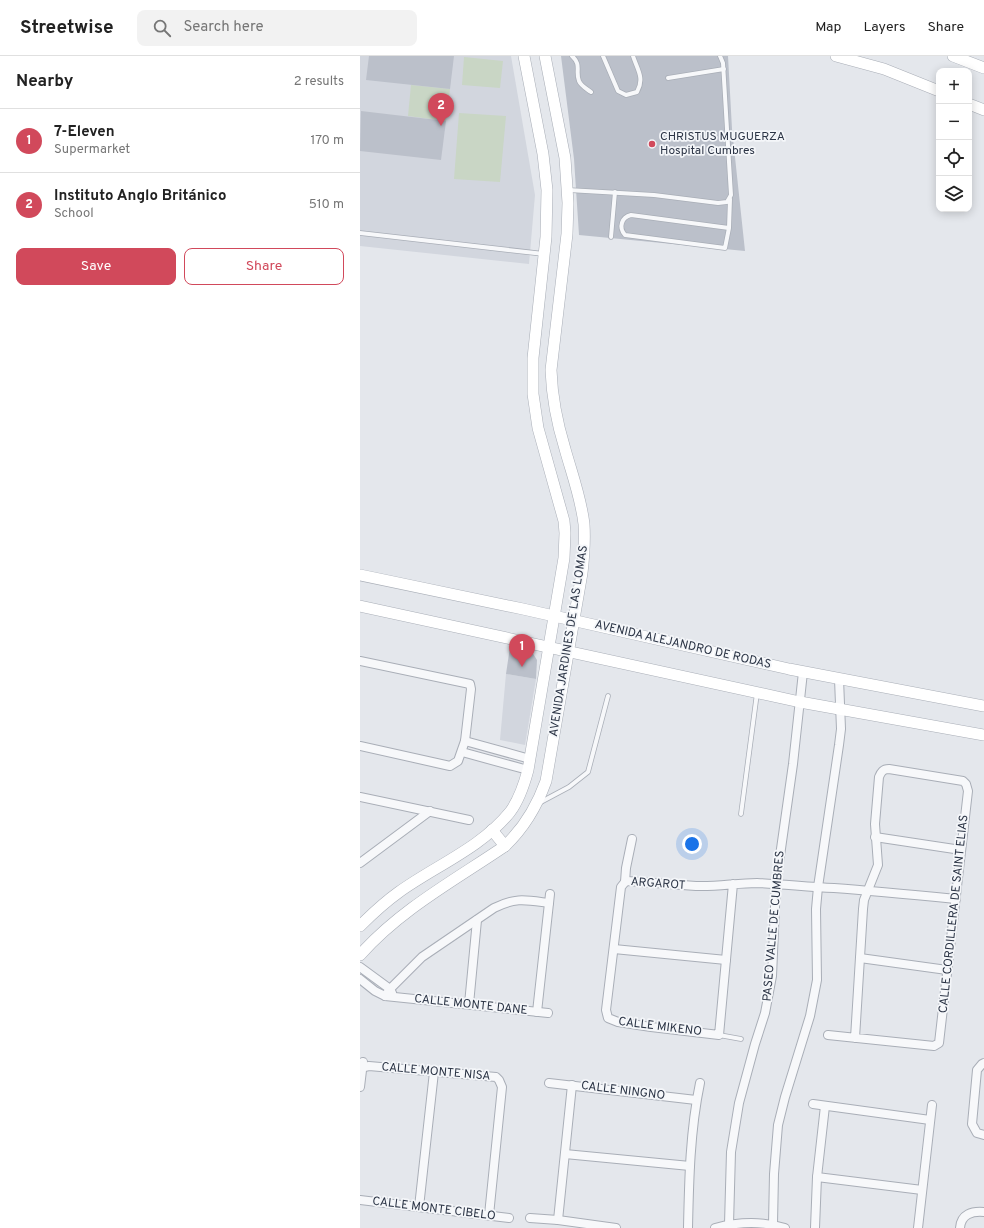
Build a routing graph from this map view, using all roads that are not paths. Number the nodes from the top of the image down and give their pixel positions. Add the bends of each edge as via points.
1 (524, 56) edge
2 (545, 56) edge
3 (572, 56) edge
4 (604, 56) edge
5 (633, 56) edge
6 (720, 56) edge
7 (836, 56) edge
8 (953, 56) edge
9 (984, 68) edge
10 (724, 69) junction
11 (668, 78) dead end
12 (936, 90) edge
13 (592, 92) dead end
14 (972, 105) edge
15 (984, 110) edge
16 (568, 190) junction
17 (615, 192) junction
18 (730, 199) junction
19 (729, 228) junction
20 (360, 233) edge
21 (611, 237) dead end
22 (544, 254) junction
23 (360, 575) edge
24 (360, 606) edge
25 (554, 616) junction
26 (574, 621) junction
27 (548, 648) junction
28 (568, 652) junction
29 (360, 660) edge
30 (803, 672) junction
31 (840, 679) junction
32 (758, 693) junction
33 (608, 696) dead end
34 (800, 702) junction
35 (984, 706) edge
36 (840, 709) junction
37 (984, 735) edge
38 (465, 741) junction
39 (360, 746) edge
40 (462, 752) junction
41 (530, 759) junction
42 (528, 770) junction
43 (360, 797) edge
44 (537, 804) junction
45 (430, 811) junction
46 (741, 814) dead end
47 (469, 820) dead end
48 (492, 830) junction
49 (875, 837) junction
50 (632, 839) dead end
51 (505, 846) junction
52 (961, 850) junction
53 (360, 863) edge
54 (624, 882) junction
55 (733, 884) junction
56 (776, 884) junction
57 (818, 887) junction
58 (868, 890) junction
59 (550, 894) dead end
60 (956, 899) junction
61 (549, 904) junction
62 (477, 920) junction
63 (360, 926) edge
64 (614, 949) junction
65 (360, 955) edge
66 (860, 958) junction
67 (726, 960) junction
68 (360, 967) edge
69 (947, 970) junction
70 (360, 979) edge
71 (389, 994) junction
72 (470, 1004) junction
73 (537, 1012) junction
74 (606, 1012) joint
75 (548, 1013) dead end
76 (719, 1035) junction
77 (828, 1035) dead end
78 (741, 1038) dead end
79 (856, 1038) junction
80 (983, 1064) edge
81 (363, 1065) edge
82 (434, 1072) junction
83 (549, 1083) dead end
84 (700, 1083) dead end
85 (572, 1085) junction
86 (360, 1087) edge
87 (696, 1100) junction
88 (812, 1104) dead end
89 (932, 1105) dead end
90 (825, 1106) junction
91 (930, 1120) junction
92 (980, 1134) edge
93 (565, 1154) junction
94 (690, 1166) junction
95 (817, 1177) junction
96 (922, 1190) junction
97 (360, 1200) edge
98 (419, 1207) junction
99 (984, 1212) edge
100 (489, 1215) junction
101 (509, 1218) dead end
102 (530, 1218) dead end
103 (558, 1220) junction
104 (729, 1224) junction
105 (773, 1224) junction
106 (616, 1228) edge
107 (688, 1228) edge
108 (715, 1228) edge
109 (785, 1228) edge
110 (815, 1228) edge
111 (918, 1228) edge
112 (960, 1228) edge

1 - 22 street, AVENIDA JARDINES DE LAS LOMAS via 546,172
2 - 16 street, AVENIDA JARDINES DE LAS LOMAS via 565,158
3 - 13 lane via 578,63 579,81
4 - 5 lane via 618,91 626,95 634,94 641,85 640,73
6 - 10 lane
7 - 12 street via 884,69
8 - 9 street
10 - 11 lane
10 - 18 lane
14 - 15 street
16 - 17 lane
16 - 26 street, AVENIDA JARDINES DE LAS LOMAS via 567,234 551,370 551,390 584,523 585,554
17 - 18 lane via 718,202 727,202
17 - 21 lane
18 - 19 lane
19 - 19 lane via 631,215 626,216 622,224 622,232 625,235 725,248
20 - 22 lane
22 - 25 street, AVENIDA JARDINES DE LAS LOMAS via 532,376 538,428 562,509 565,533 564,558
23 - 25 street, AVENIDA ALEJANDRO DE RODAS
24 - 27 street
25 - 26 street, AVENIDA ALEJANDRO DE RODAS
25 - 27 street, AVENIDA JARDINES DE LAS LOMAS
26 - 28 street, AVENIDA JARDINES DE LAS LOMAS
26 - 30 street, AVENIDA ALEJANDRO DE RODAS
27 - 28 street
27 - 41 street, AVENIDA JARDINES DE LAS LOMAS
28 - 32 street
28 - 44 street, AVENIDA JARDINES DE LAS LOMAS via 546,781
29 - 38 street via 470,684
30 - 31 street, AVENIDA ALEJANDRO DE RODAS
30 - 34 street, PASEO VALLE DE CUMBRES
31 - 35 street, AVENIDA ALEJANDRO DE RODAS
31 - 36 street
32 - 34 street
32 - 46 lane
33 - 44 lane via 588,772 569,787
34 - 36 street
34 - 56 street, PASEO VALLE DE CUMBRES
36 - 37 street
36 - 57 street via 839,745
38 - 40 street
38 - 41 street
39 - 40 street via 450,766 458,761
40 - 42 street
41 - 42 street, AVENIDA JARDINES DE LAS LOMAS
42 - 48 street, AVENIDA JARDINES DE LAS LOMAS via 524,787 510,812
43 - 45 street
44 - 51 street, AVENIDA JARDINES DE LAS LOMAS via 523,826
45 - 47 street
45 - 53 street
48 - 51 street
48 - 63 street, AVENIDA JARDINES DE LAS LOMAS via 399,892
49 - 52 street
49 - 52 street, CALLE CORDILLERA DE SAINT ELIAS via 879,777 882,771 889,769 957,779 966,784 968,791
49 - 58 street via 878,865
50 - 54 street
51 - 65 street, AVENIDA JARDINES DE LAS LOMAS via 396,920 374,938
52 - 60 street, CALLE CORDILLERA DE SAINT ELIAS
54 - 55 street, ARGAROT via 632,880 696,886
54 - 64 street, ARGAROT via 621,887
55 - 56 street, ARGAROT
55 - 67 street
56 - 57 street, ARGAROT
56 - 104 street, PASEO VALLE DE CUMBRES via 769,998 739,1103 731,1152
57 - 58 street, ARGAROT
57 - 105 street via 817,980 810,1016 784,1097 778,1125
58 - 60 street, ARGAROT
58 - 66 street via 863,909
59 - 61 street
60 - 69 street, CALLE CORDILLERA DE SAINT ELIAS
61 - 62 street via 524,900 510,901
61 - 73 street
62 - 71 street via 422,957
62 - 72 street
64 - 67 street
64 - 74 street, ARGAROT
66 - 69 street
66 - 79 street
67 - 76 street
68 - 71 street, CALLE MONTE DANE
69 - 79 street, CALLE CORDILLERA DE SAINT ELIAS via 938,1044 934,1046
70 - 71 street, CALLE MONTE DANE via 375,991
71 - 72 street, CALLE MONTE DANE via 412,1000
72 - 73 street, CALLE MONTE DANE
73 - 75 street, CALLE MONTE DANE
74 - 76 street, CALLE MIKENO via 610,1019 618,1022
76 - 78 lane
77 - 79 street
80 - 92 street via 977,1070 972,1124
81 - 82 street, CALLE MONTE NISA
81 - 86 street
82 - 98 street
82 - 100 street, CALLE MONTE NISA via 496,1077 501,1083
83 - 85 street
84 - 87 street
85 - 87 street, CALLE NINGNO
85 - 93 street, CALLE NINGNO
87 - 94 street
88 - 90 street
89 - 91 street
90 - 91 street
90 - 95 street
91 - 96 street
93 - 94 street
93 - 103 street, CALLE NINGNO
94 - 107 street
95 - 96 street
95 - 110 street
96 - 111 street
97 - 98 street, CALLE MONTE CIBELO
98 - 100 street, CALLE MONTE CIBELO
99 - 112 street via 974,1211 965,1216
100 - 101 street, CALLE MONTE CIBELO
102 - 103 street
103 - 106 street
104 - 105 street
104 - 108 street
105 - 109 street

